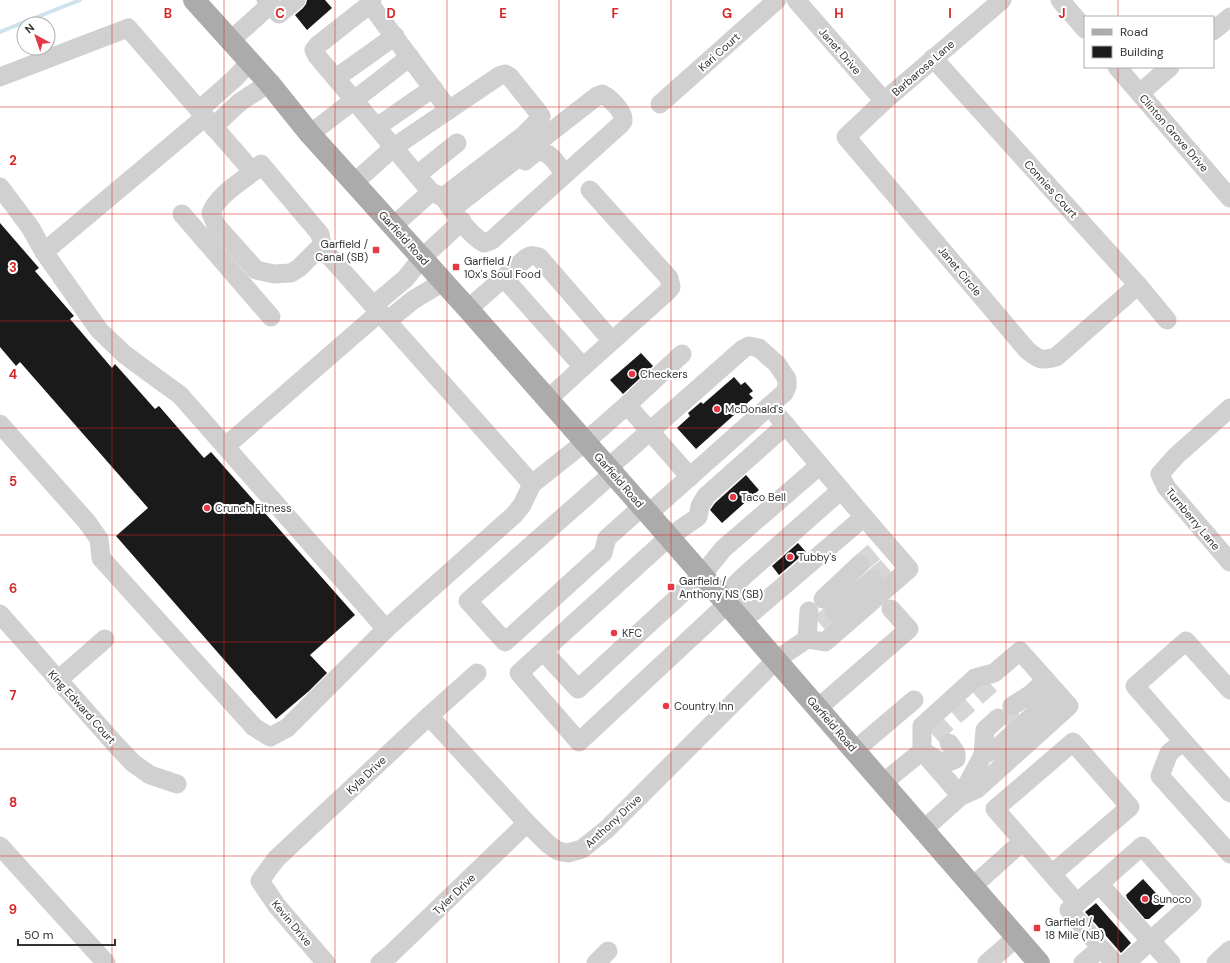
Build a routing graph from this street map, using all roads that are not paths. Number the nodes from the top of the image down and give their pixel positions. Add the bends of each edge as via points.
1 (194, 0) edge
2 (296, 0) edge
3 (777, 0) edge
4 (796, 0) edge
5 (1060, 0) edge
6 (268, 2) edge
7 (371, 2) edge
8 (997, 2) edge
9 (1230, 17) edge
10 (1084, 29) edge
11 (1214, 30) edge
12 (394, 36) junction
13 (230, 40) junction
14 (410, 57) junction
15 (934, 58) junction
16 (250, 62) junction
17 (1118, 68) edge
18 (1169, 68) edge
19 (0, 77) edge
20 (336, 78) junction
21 (269, 83) junction
22 (432, 88) junction
23 (1140, 93) junction
24 (355, 100) junction
25 (884, 101) junction
26 (660, 104) dead end
27 (449, 110) junction
28 (206, 118) junction
29 (377, 127) junction
30 (310, 134) junction
31 (846, 137) joint
32 (457, 144) dead end
33 (394, 147) junction
34 (248, 166) junction
35 (565, 174) junction
36 (417, 175) junction
37 (354, 183) junction
38 (0, 187) edge
39 (590, 190) dead end
40 (473, 193) junction
41 (1230, 198) edge
42 (447, 205) junction
43 (182, 214) dead end
44 (393, 226) junction
45 (323, 249) junction
46 (44, 252) junction
47 (422, 258) junction
48 (504, 278) junction
49 (443, 282) junction
50 (1138, 285) junction
51 (468, 309) junction
52 (380, 313) junction
53 (271, 317) dead end
54 (1167, 320) dead end
55 (612, 341) junction
56 (682, 354) dead end
57 (583, 367) junction
58 (548, 399) junction
59 (627, 405) junction
60 (769, 407) junction
61 (1230, 408) edge
62 (0, 424) edge
63 (786, 425) junction
64 (650, 431) junction
65 (586, 442) junction
66 (226, 446) junction
67 (820, 465) junction
68 (611, 470) junction
69 (690, 477) junction
70 (532, 484) junction
71 (841, 490) junction
72 (645, 510) junction
73 (864, 517) junction
74 (669, 537) junction
75 (1230, 562) edge
76 (876, 563) junction
77 (702, 575) junction
78 (727, 604) junction
79 (892, 609) dead end
80 (0, 614) edge
81 (386, 629) junction
82 (105, 639) dead end
83 (807, 640) junction
84 (543, 651) junction
85 (1024, 655) junction
86 (776, 660) junction
87 (478, 673) dead end
88 (58, 680) junction
89 (992, 682) tunnel mouth
90 (1052, 686) junction
91 (1230, 690) edge
92 (914, 700) dead end
93 (818, 708) junction
94 (429, 716) junction
95 (1183, 740) junction
96 (855, 750) junction
97 (922, 751) junction
98 (983, 755) junction
99 (884, 783) junction
100 (177, 784) dead end
101 (1230, 794) edge
102 (961, 796) junction
103 (526, 824) junction
104 (924, 829) junction
105 (1023, 841) junction
106 (0, 846) edge
107 (1230, 854) edge
108 (1052, 874) junction
109 (260, 881) joint
110 (1099, 884) junction
111 (973, 886) junction
112 (1077, 903) junction
113 (1016, 937) junction
114 (1151, 941) junction
115 (1101, 948) junction
116 (106, 963) edge
117 (326, 963) edge
118 (380, 963) edge
119 (987, 963) edge
120 (1039, 963) edge
121 (1084, 963) edge
122 (1115, 963) edge
123 (1126, 963) edge
124 (1171, 963) edge

1 - 13 main road, Garfield Road
2 - 6 street via 279,14
3 - 26 street, Kari Court
4 - 25 street, Janet Drive
5 - 10 street
6 - 13 street
7 - 12 street
7 - 20 street via 314,50
8 - 15 street, Barbarosa Lane
9 - 11 street
12 - 14 street
12 - 20 street
13 - 16 main road, Garfield Road
14 - 22 street
14 - 24 street
15 - 25 street, Barbarosa Lane
15 - 50 street, Connies Court
16 - 21 main road, Garfield Road
16 - 28 street via 234,79
17 - 23 street, Clinton Grove Drive
18 - 23 street
19 - 28 street via 128,28
20 - 24 street
21 - 28 street via 240,102
21 - 30 main road, Garfield Road
22 - 27 street
22 - 29 street
23 - 41 street, Clinton Grove Drive
24 - 29 street
24 - 30 street
25 - 31 street, Barbarosa Lane
27 - 33 street
27 - 42 street via 505,74 510,76 541,116 524,135
28 - 34 street
28 - 46 street
29 - 33 street
30 - 37 main road, Garfield Road
31 - 50 street, Janet Circle via 1034,356 1044,361 1056,357
32 - 36 street
33 - 36 street
33 - 37 street
34 - 45 street via 261,164 320,234
34 - 45 street via 211,213 216,225 256,270 274,274 291,273 300,268 316,251
35 - 40 street via 549,154 537,151 487,192
35 - 40 street via 624,121 622,114 602,94
35 - 42 street via 492,240 484,243 478,240
36 - 42 street
37 - 44 main road, Garfield Road
38 - 46 street via 30,227
39 - 55 street via 671,282 667,292
40 - 42 street
42 - 44 street
42 - 47 street
43 - 53 street
44 - 47 main road, Garfield Road
45 - 52 street
46 - 66 street via 99,330 124,354 180,395
47 - 49 main road, Garfield Road
47 - 52 street
48 - 51 street
48 - 55 street via 525,259 534,255 539,257
48 - 57 street
49 - 51 main road, Garfield Road
49 - 52 street via 412,300
50 - 54 street, Connies Court
51 - 58 main road, Garfield Road
52 - 66 street
52 - 70 street
55 - 57 street
56 - 59 street
57 - 58 street
58 - 65 main road, Garfield Road
59 - 64 street
59 - 65 street
60 - 63 street
60 - 64 street via 784,393 787,379 769,355 760,348 749,346
60 - 69 street
61 - 75 street, Turnberry Lane via 1176,456 1160,474 1166,487
62 - 81 street via 87,522 99,539 101,558 254,727 270,737 287,728
63 - 67 street
63 - 74 street via 706,496 700,506 698,517
64 - 68 street
64 - 69 street
65 - 68 main road, Garfield Road
65 - 70 street
66 - 81 street
67 - 71 street
67 - 77 street via 723,549
68 - 72 main road, Garfield Road
68 - 72 street via 468,601 505,642 603,553 607,538
69 - 72 street
70 - 81 street via 514,515
71 - 73 street
71 - 78 street via 733,587
72 - 74 main road, Garfield Road
73 - 76 street
73 - 78 street via 753,612
74 - 77 main road, Garfield Road
74 - 84 street
76 - 83 street, Anthony Drive via 822,611
76 - 83 street via 909,569 825,642
77 - 78 main road, Garfield Road
77 - 84 street via 578,689
78 - 84 street via 579,742 519,673
78 - 86 main road, Garfield Road
79 - 93 street via 909,630
80 - 88 street, King Edward Court
82 - 88 street
83 - 86 street, Anthony Drive
85 - 89 street
85 - 90 street
85 - 97 street via 1020,651 994,673 975,678 922,726
86 - 93 main road, Garfield Road
86 - 103 street, Anthony Drive via 607,829 582,849 568,853 558,851
87 - 94 street, Kyla Drive
88 - 100 street, King Edward Court via 133,763 150,775
90 - 98 street via 996,748
90 - 98 street via 1031,694 1009,716 986,730
90 - 102 street via 1069,706 977,788
91 - 95 street via 1186,641 1135,686
92 - 96 street
93 - 96 main road, Garfield Road
94 - 103 street, Anthony Drive
94 - 109 street, Kyla Drive via 276,860
95 - 101 street
95 - 107 street via 1169,753 1160,776
96 - 99 main road, Garfield Road
97 - 97 street via 941,762 956,759 956,753 941,739
97 - 99 street
97 - 102 street
98 - 102 street
99 - 104 main road, Garfield Road
102 - 104 street
103 - 118 street, Tyler Drive
104 - 111 main road, Garfield Road
105 - 108 street
105 - 108 street via 995,809 1073,742 1130,807
105 - 111 street
106 - 116 street
108 - 112 street
109 - 117 street, Kevin Drive
110 - 112 street
110 - 114 street
110 - 114 street via 1142,846 1192,902
111 - 113 main road, Garfield Road
112 - 115 street via 1069,910
113 - 119 street
113 - 120 main road, Garfield Road
114 - 123 street
114 - 124 street
115 - 121 street
115 - 122 street

